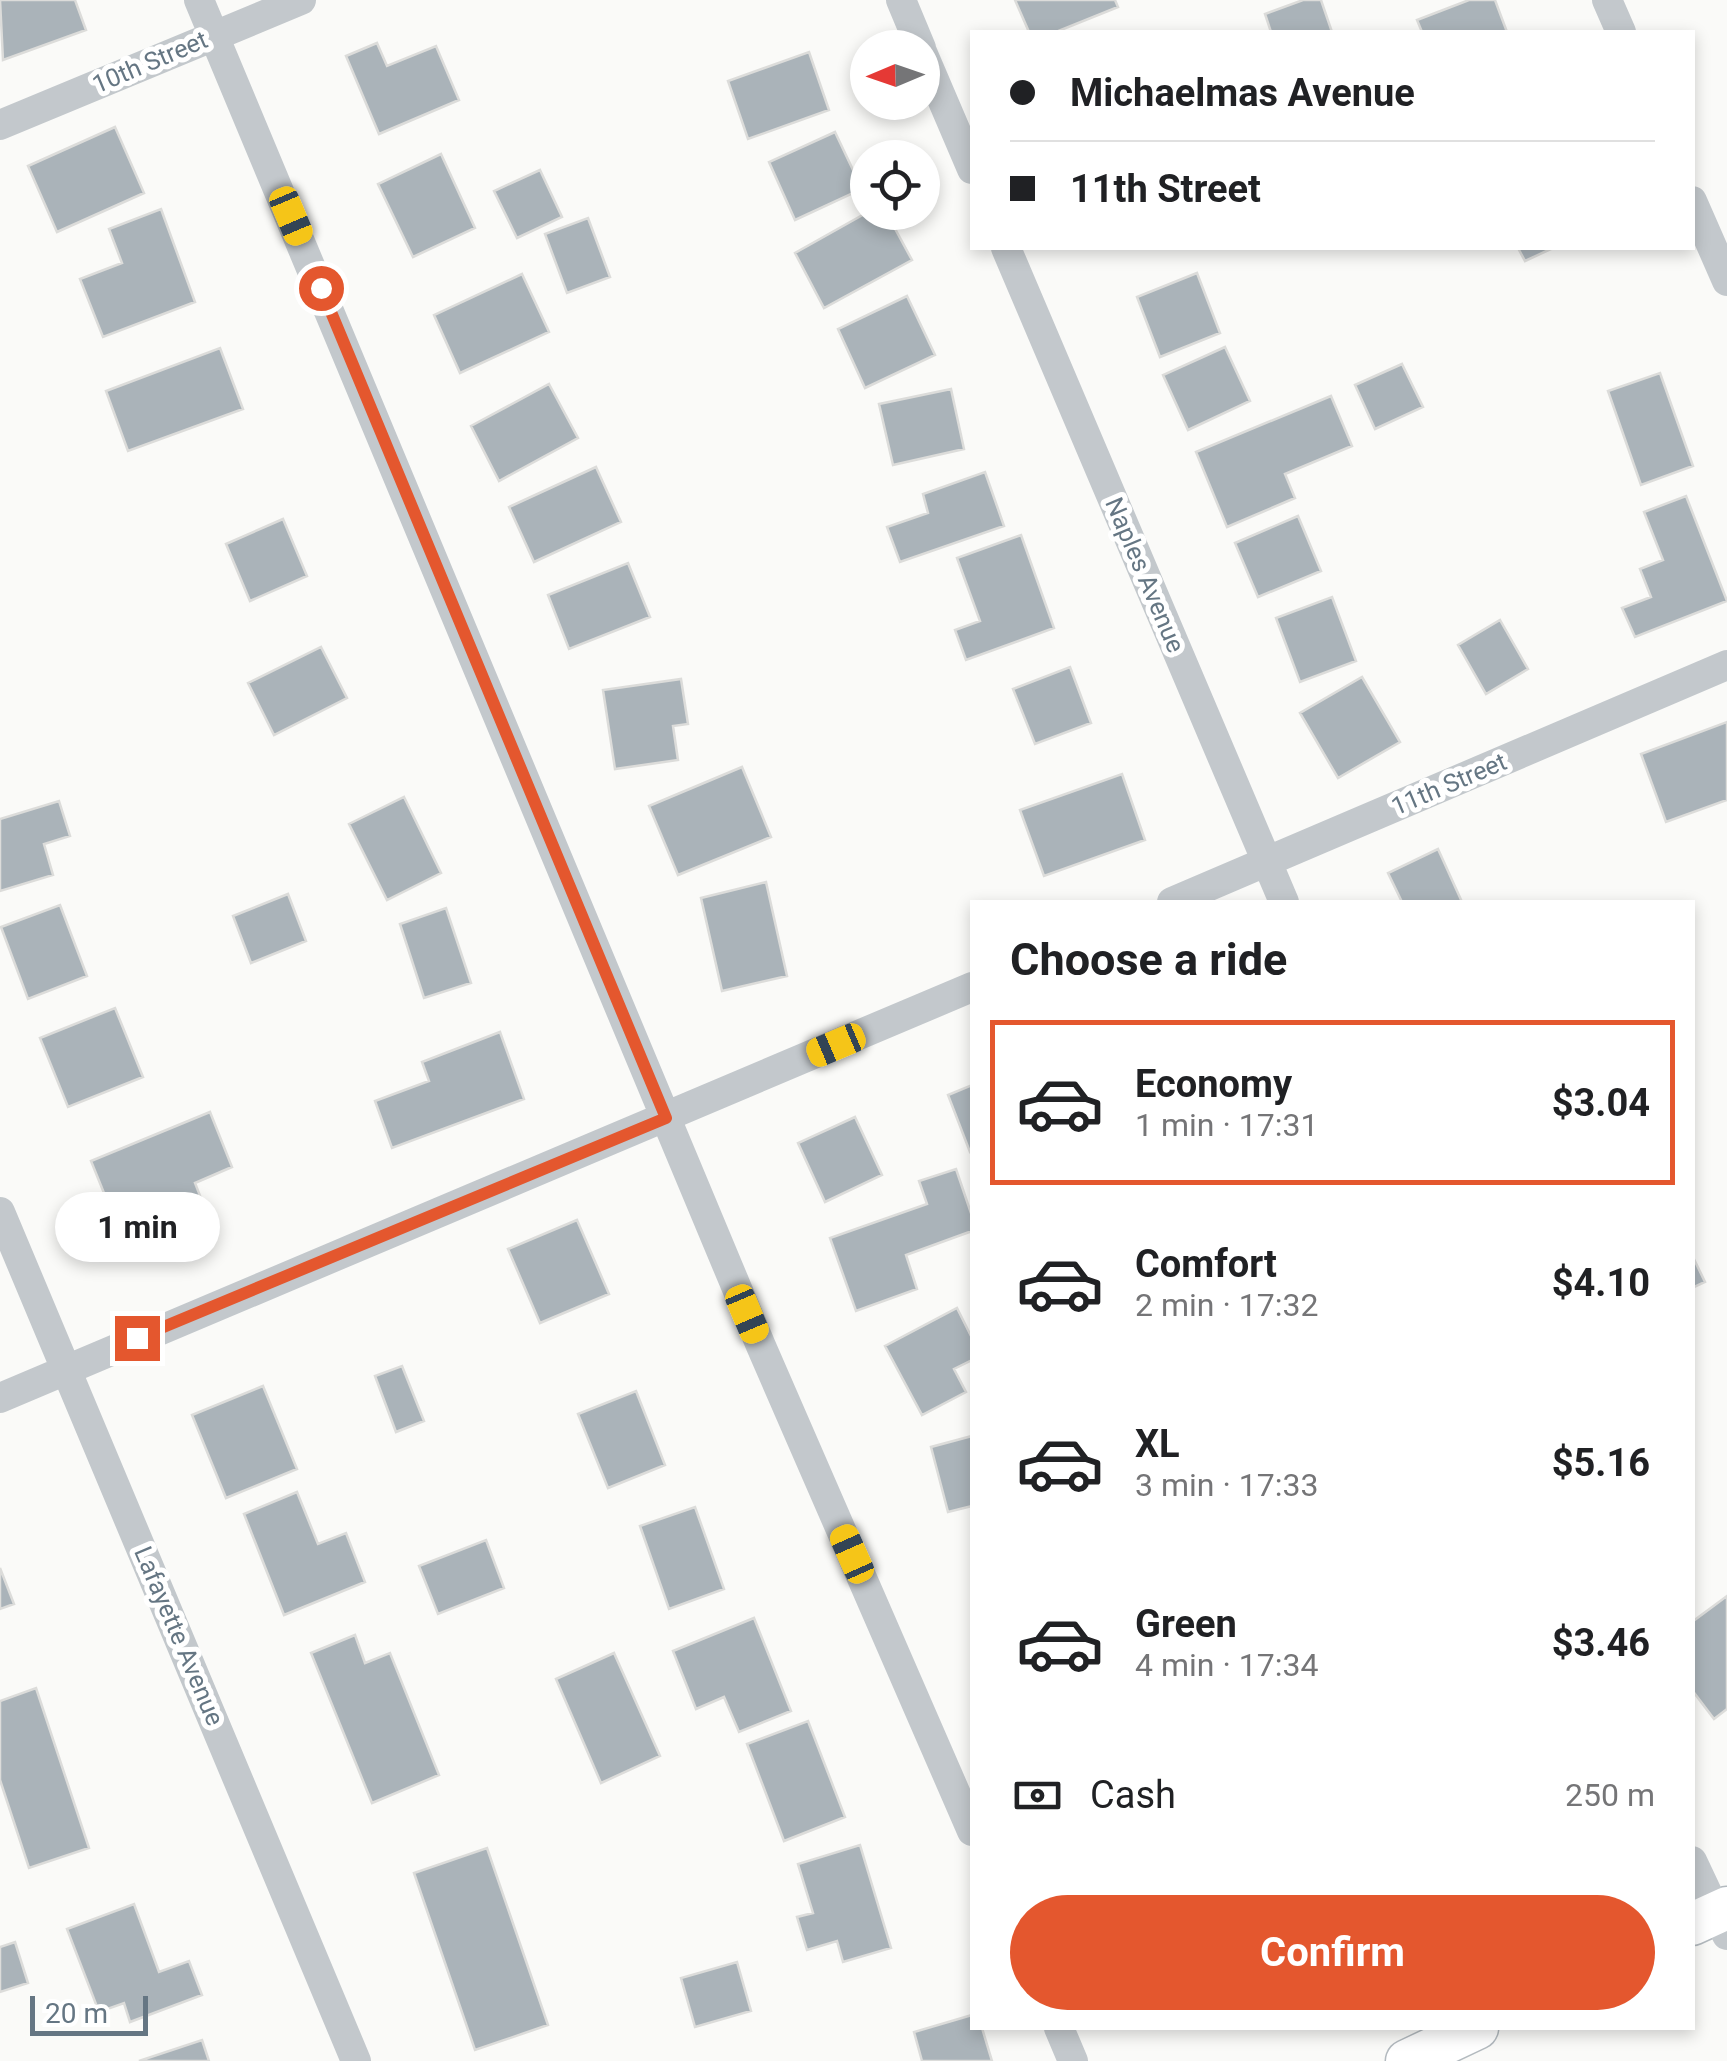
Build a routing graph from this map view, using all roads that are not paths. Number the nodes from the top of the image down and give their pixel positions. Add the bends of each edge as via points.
1 (200, 0) edge
2 (301, 0) edge
3 (900, 0) edge
4 (1607, 0) edge
5 (913, 30) edge
6 (1620, 30) edge
7 (214, 36) junction
8 (940, 93) edge
9 (0, 125) edge
10 (970, 164) edge
11 (1695, 207) edge
12 (1007, 250) edge
13 (1727, 282) edge
14 (1727, 666) edge
15 (1267, 862) junction
16 (1177, 900) edge
17 (1283, 900) edge
18 (970, 988) edge
19 (666, 1118) junction
20 (0, 1212) edge
21 (67, 1368) junction
22 (0, 1398) edge
23 (970, 1825) edge
24 (1695, 1868) edge
25 (1716, 1920) edge
26 (1060, 2030) edge
27 (1473, 2030) edge
28 (356, 2061) edge
29 (1073, 2061) edge
30 (1407, 2061) edge

1 - 7 street
2 - 7 street, 10th Street
3 - 5 street
4 - 6 street
7 - 9 street, 10th Street
7 - 19 street
8 - 10 street
11 - 13 street
12 - 15 street, Naples Avenue
14 - 15 street, 11th Street
15 - 16 street, 11th Street
15 - 17 street, Naples Avenue
18 - 19 street
19 - 21 street
19 - 23 street
20 - 21 street, Lafayette Avenue
21 - 22 street
21 - 28 street, Lafayette Avenue
24 - 25 street
26 - 29 street
27 - 30 main road

